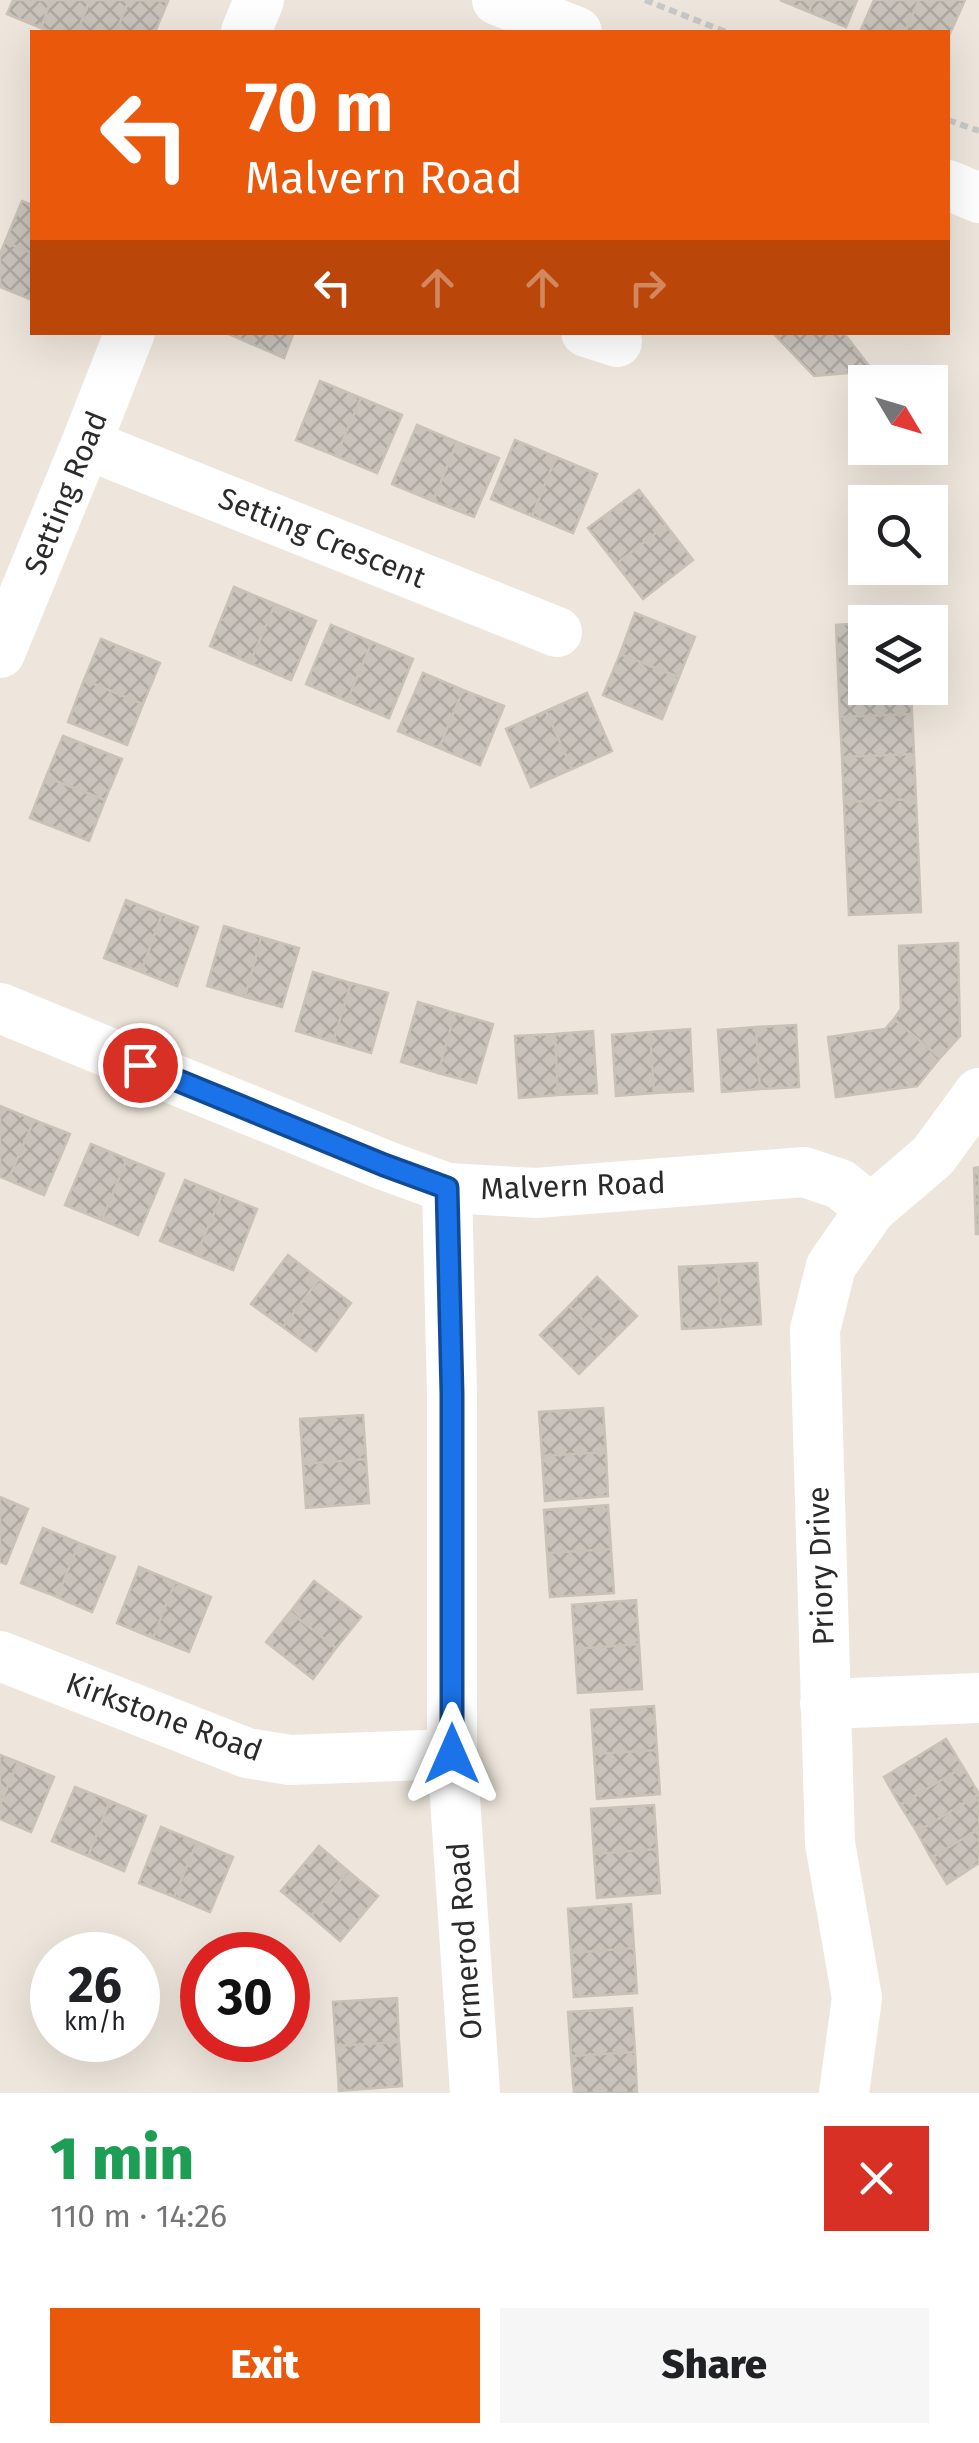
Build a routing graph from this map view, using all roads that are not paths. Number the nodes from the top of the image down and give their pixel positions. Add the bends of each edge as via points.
1 (259, 0) edge
2 (497, 0) edge
3 (247, 30) edge
4 (572, 30) edge
5 (950, 186) edge
6 (979, 198) edge
7 (129, 335) edge
8 (86, 444) junction
9 (558, 632) dead end
10 (0, 653) edge
11 (0, 1008) edge
12 (979, 1094) edge
13 (447, 1188) junction
14 (871, 1208) junction
15 (0, 1656) edge
16 (979, 1698) edge
17 (825, 1704) junction
18 (452, 1754) junction
19 (475, 2093) edge
20 (844, 2093) edge

1 - 3 street
2 - 4 street
5 - 6 street
7 - 8 street, Setting Road
8 - 9 street, Setting Crescent
8 - 10 street, Setting Road
11 - 13 street, Malvern Road
12 - 14 street, Priory Drive via 933,1156
13 - 14 street, Malvern Road via 536,1193 804,1172 840,1184
13 - 18 street, Ormerod Road
14 - 17 street, Priory Drive via 831,1266 815,1330
15 - 18 street, Kirkstone Road via 247,1752 290,1760
16 - 17 street
17 - 20 street, Priory Drive via 830,1844 856,1998
18 - 19 street, Ormerod Road

